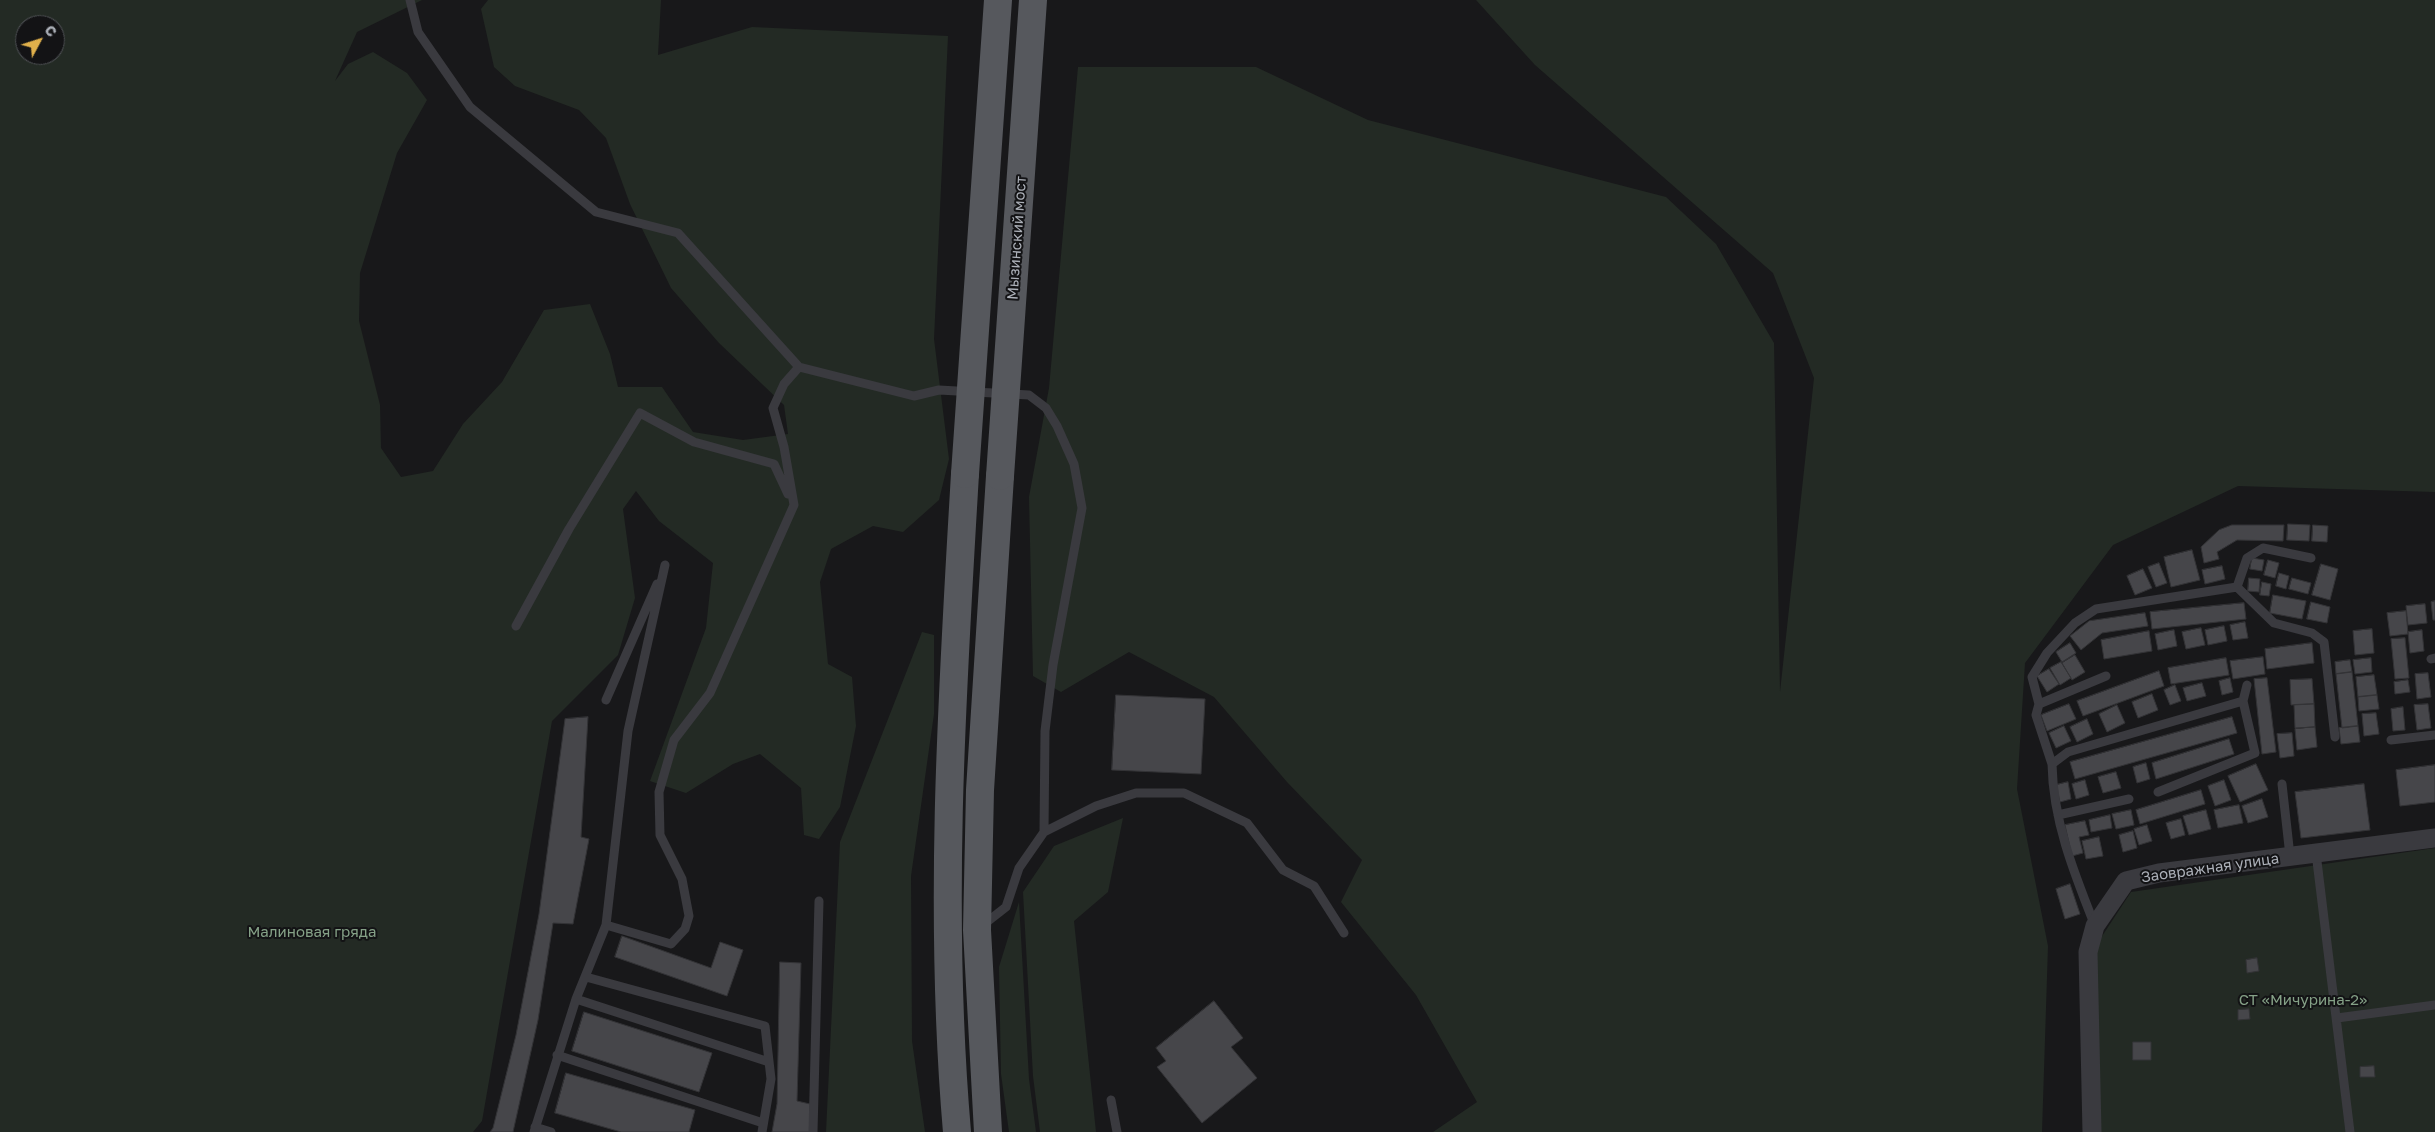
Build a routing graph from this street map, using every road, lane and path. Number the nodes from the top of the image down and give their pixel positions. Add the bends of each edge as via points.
1 (410, 0) edge
2 (998, 0) edge
3 (1033, 0) edge
4 (799, 368) junction
5 (794, 505) junction
6 (2311, 558) dead end
7 (2236, 587) junction
8 (516, 626) dead end
9 (2106, 676) dead end
10 (2247, 685) dead end
11 (606, 700) dead end
12 (2243, 701) junction
13 (2039, 704) junction
14 (2435, 735) edge
15 (2335, 738) dead end
16 (2391, 740) dead end
17 (2052, 764) junction
18 (2282, 784) dead end
19 (2158, 792) dead end
20 (2129, 799) dead end
21 (2058, 814) junction
22 (1044, 832) junction
23 (2435, 838) edge
24 (2316, 853) junction
25 (2290, 856) junction
26 (819, 901) dead end
27 (606, 925) junction
28 (2095, 926) junction
29 (977, 930) junction
30 (1344, 933) dead end
31 (586, 977) junction
32 (576, 999) junction
33 (2435, 1005) edge
34 (2336, 1018) junction
35 (557, 1055) junction
36 (770, 1062) junction
37 (1111, 1100) dead end
38 (763, 1128) edge
39 (534, 1130) edge
40 (551, 1132) edge
41 (813, 1132) edge
42 (957, 1132) edge
43 (988, 1132) edge
44 (1117, 1132) edge
45 (2092, 1132) edge
46 (2350, 1132) edge

1 - 4 lane via 418,32 470,107 596,212 678,233
2 - 42 main road, bridge via 948,771 947,945
3 - 29 main road, Мызинский мост, bridge via 980,790
4 - 5 lane via 784,384 773,408
4 - 22 lane via 914,396 940,390 1029,395 1046,408 1057,426 1074,464 1082,508 1052,665 1045,731
5 - 8 lane via 774,464 694,442 640,413
5 - 27 lane via 710,694 674,740 659,792 660,835 682,879 689,916 685,929 671,944
6 - 7 lane via 2263,548 2247,558
7 - 13 lane via 2096,609 2075,623 2047,653 2032,678
7 - 15 lane via 2274,623 2312,633 2324,642
9 - 13 lane
10 - 12 lane
11 - 27 lane via 665,565 628,731
12 - 17 lane via 2068,752
12 - 19 lane via 2256,752
13 - 17 lane via 2036,715
14 - 16 lane
17 - 21 lane
18 - 25 lane
20 - 21 lane
21 - 28 lane via 2061,836
22 - 29 lane via 1019,868 1006,906
22 - 30 lane via 1096,806 1136,793 1184,793 1247,823 1283,870 1314,886
23 - 24 street, Заовражная улица
24 - 25 street, Заовражная улица
24 - 34 lane
25 - 28 street, Заовражная улица via 2159,873 2126,881
26 - 41 lane
27 - 31 lane
28 - 45 street, Заовражная улица via 2088,952
29 - 43 main road, Мызинский мост
31 - 32 lane
31 - 36 lane via 765,1026
32 - 35 lane
32 - 36 lane
33 - 34 lane
34 - 46 lane
35 - 38 lane
35 - 39 lane
36 - 38 lane via 771,1079
37 - 44 lane
39 - 40 lane

